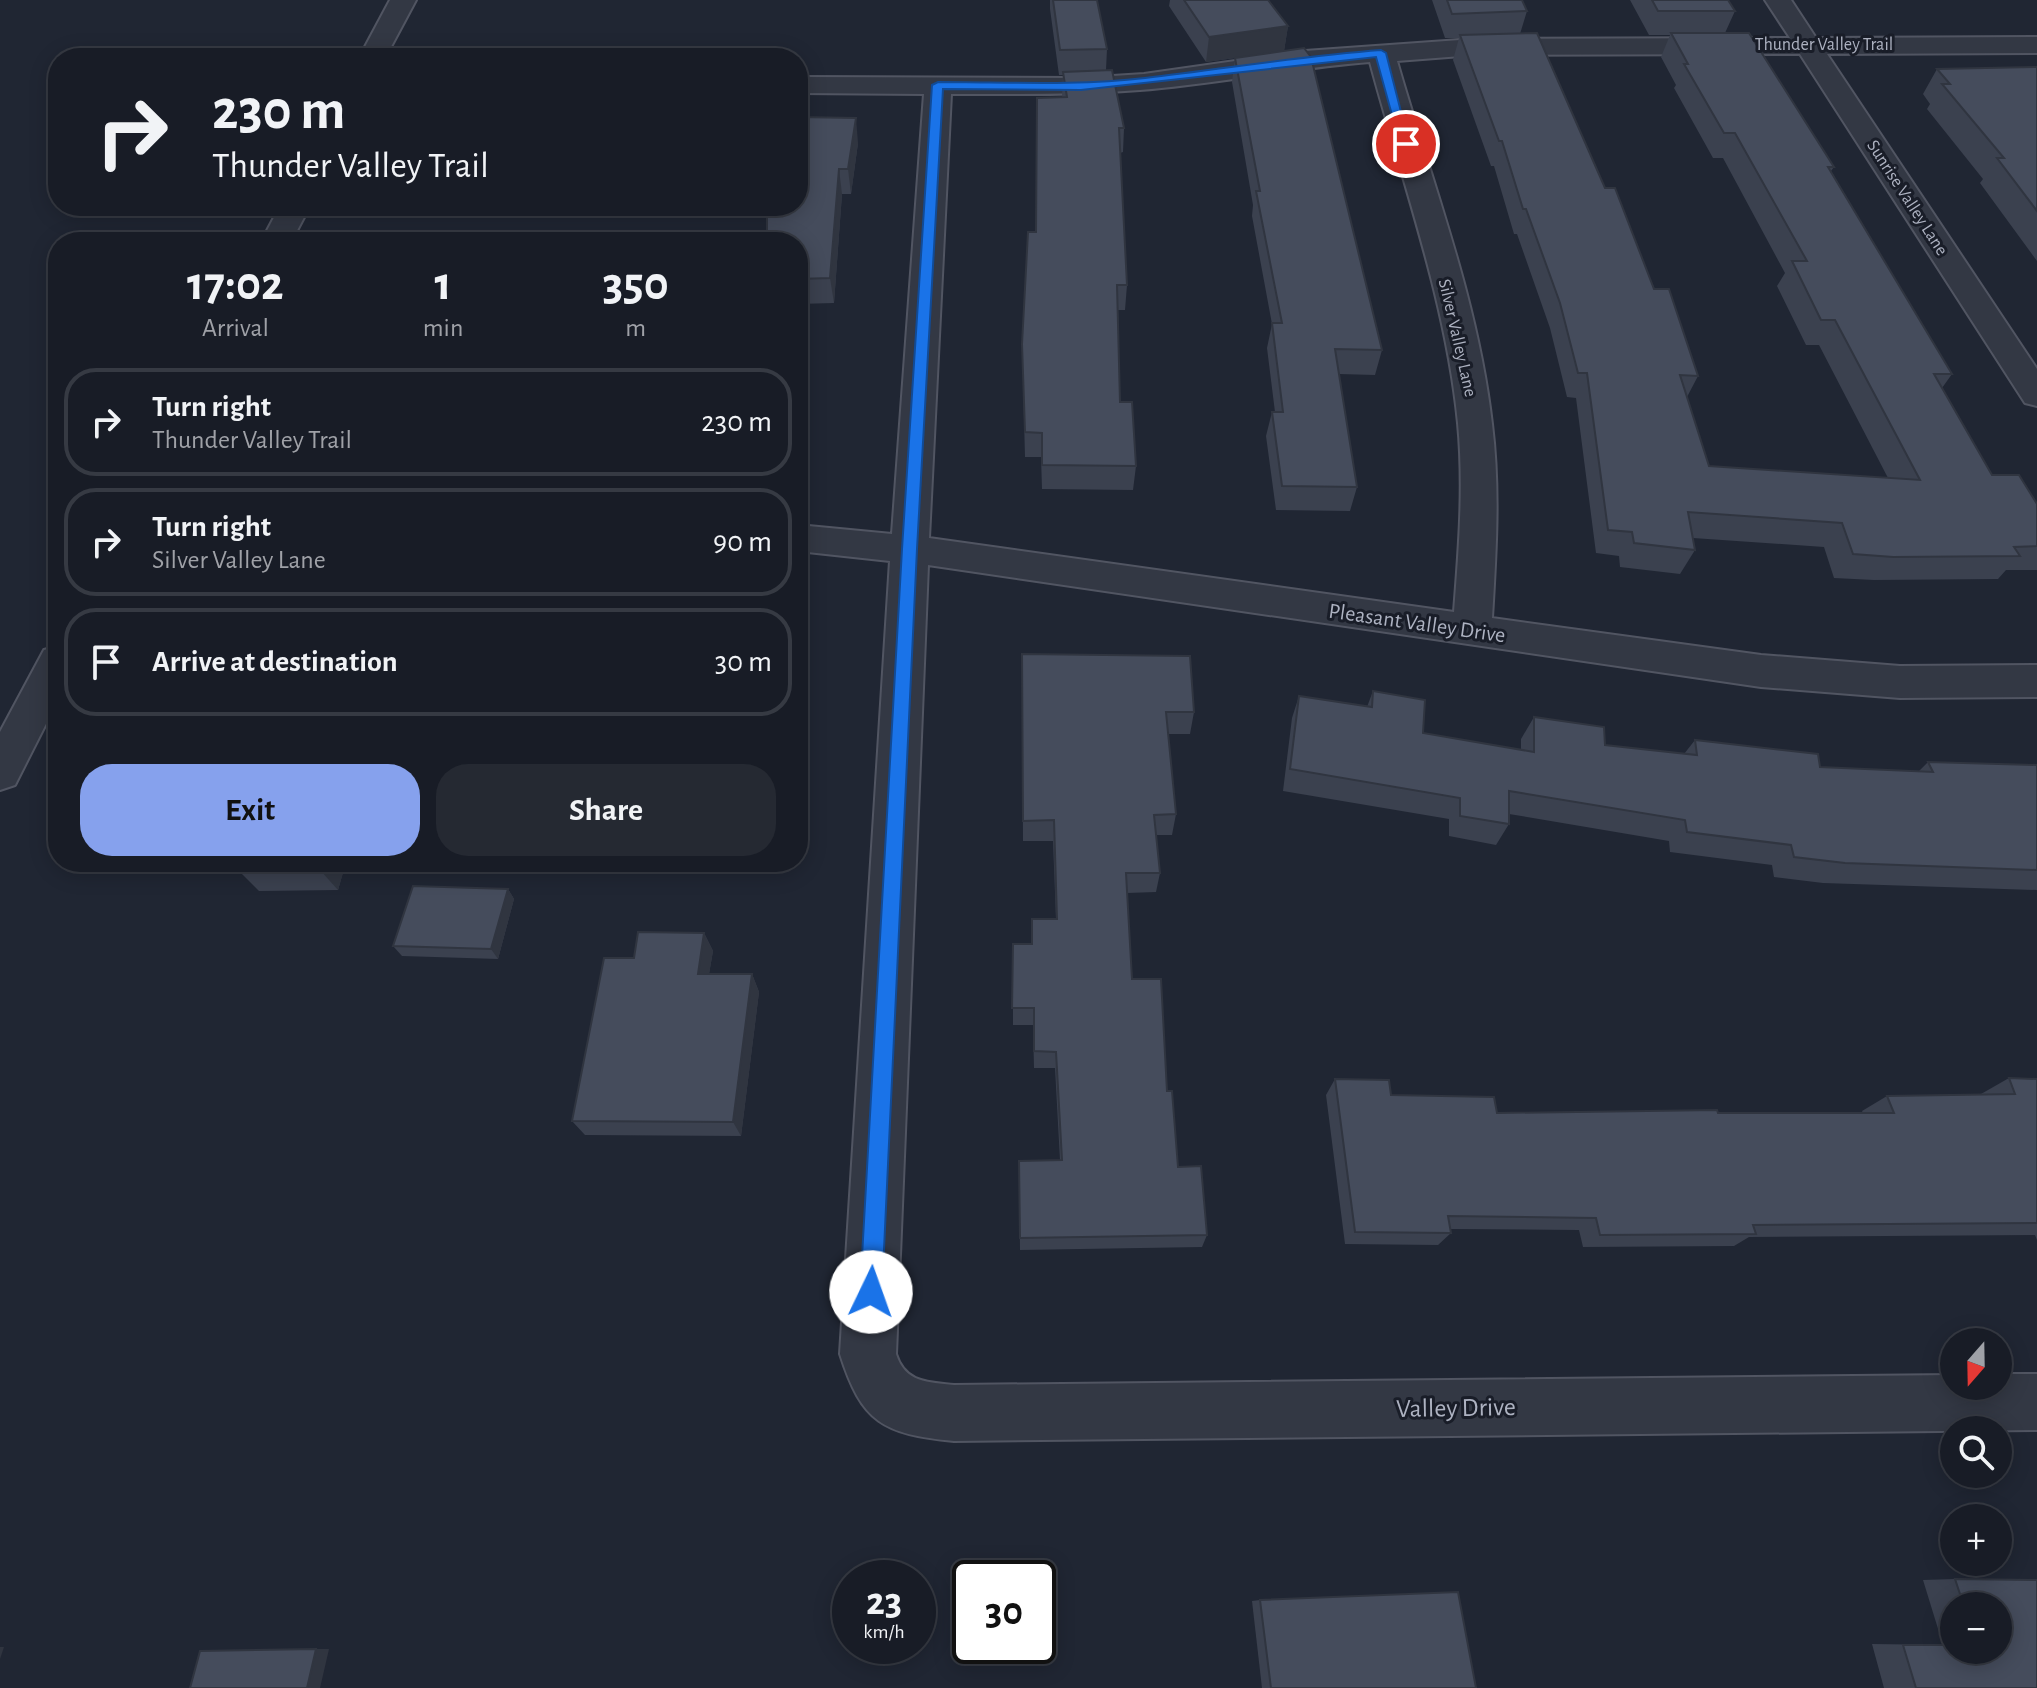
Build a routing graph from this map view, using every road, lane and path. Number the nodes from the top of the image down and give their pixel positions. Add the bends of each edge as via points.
1 (403, 0) edge
2 (1778, 0) edge
3 (1806, 45) junction
4 (2037, 45) edge
5 (377, 48) edge
6 (1381, 53) junction
7 (808, 85) edge
8 (938, 85) junction
9 (2037, 395) edge
10 (808, 539) edge
11 (910, 549) junction
12 (1472, 631) junction
13 (48, 680) edge
14 (2037, 681) edge
15 (0, 773) edge
16 (2037, 1402) edge

1 - 5 street
2 - 3 street, Sunrise Valley Lane
3 - 4 street, Thunder Valley Trail
3 - 6 street, Thunder Valley Trail via 1474,47
3 - 9 street, Sunrise Valley Lane
6 - 8 street, Thunder Valley Trail via 1081,86
6 - 12 street, Silver Valley Lane via 1458,326 1471,394 1481,504
7 - 8 street, Thunder Valley Trail
8 - 11 street
10 - 11 street, Pleasant Valley Drive
11 - 12 street, Pleasant Valley Drive
11 - 16 street, Valley Drive via 868,1354 880,1390 910,1409 954,1413
12 - 14 street, Pleasant Valley Drive via 1761,671 1900,682
13 - 15 street

